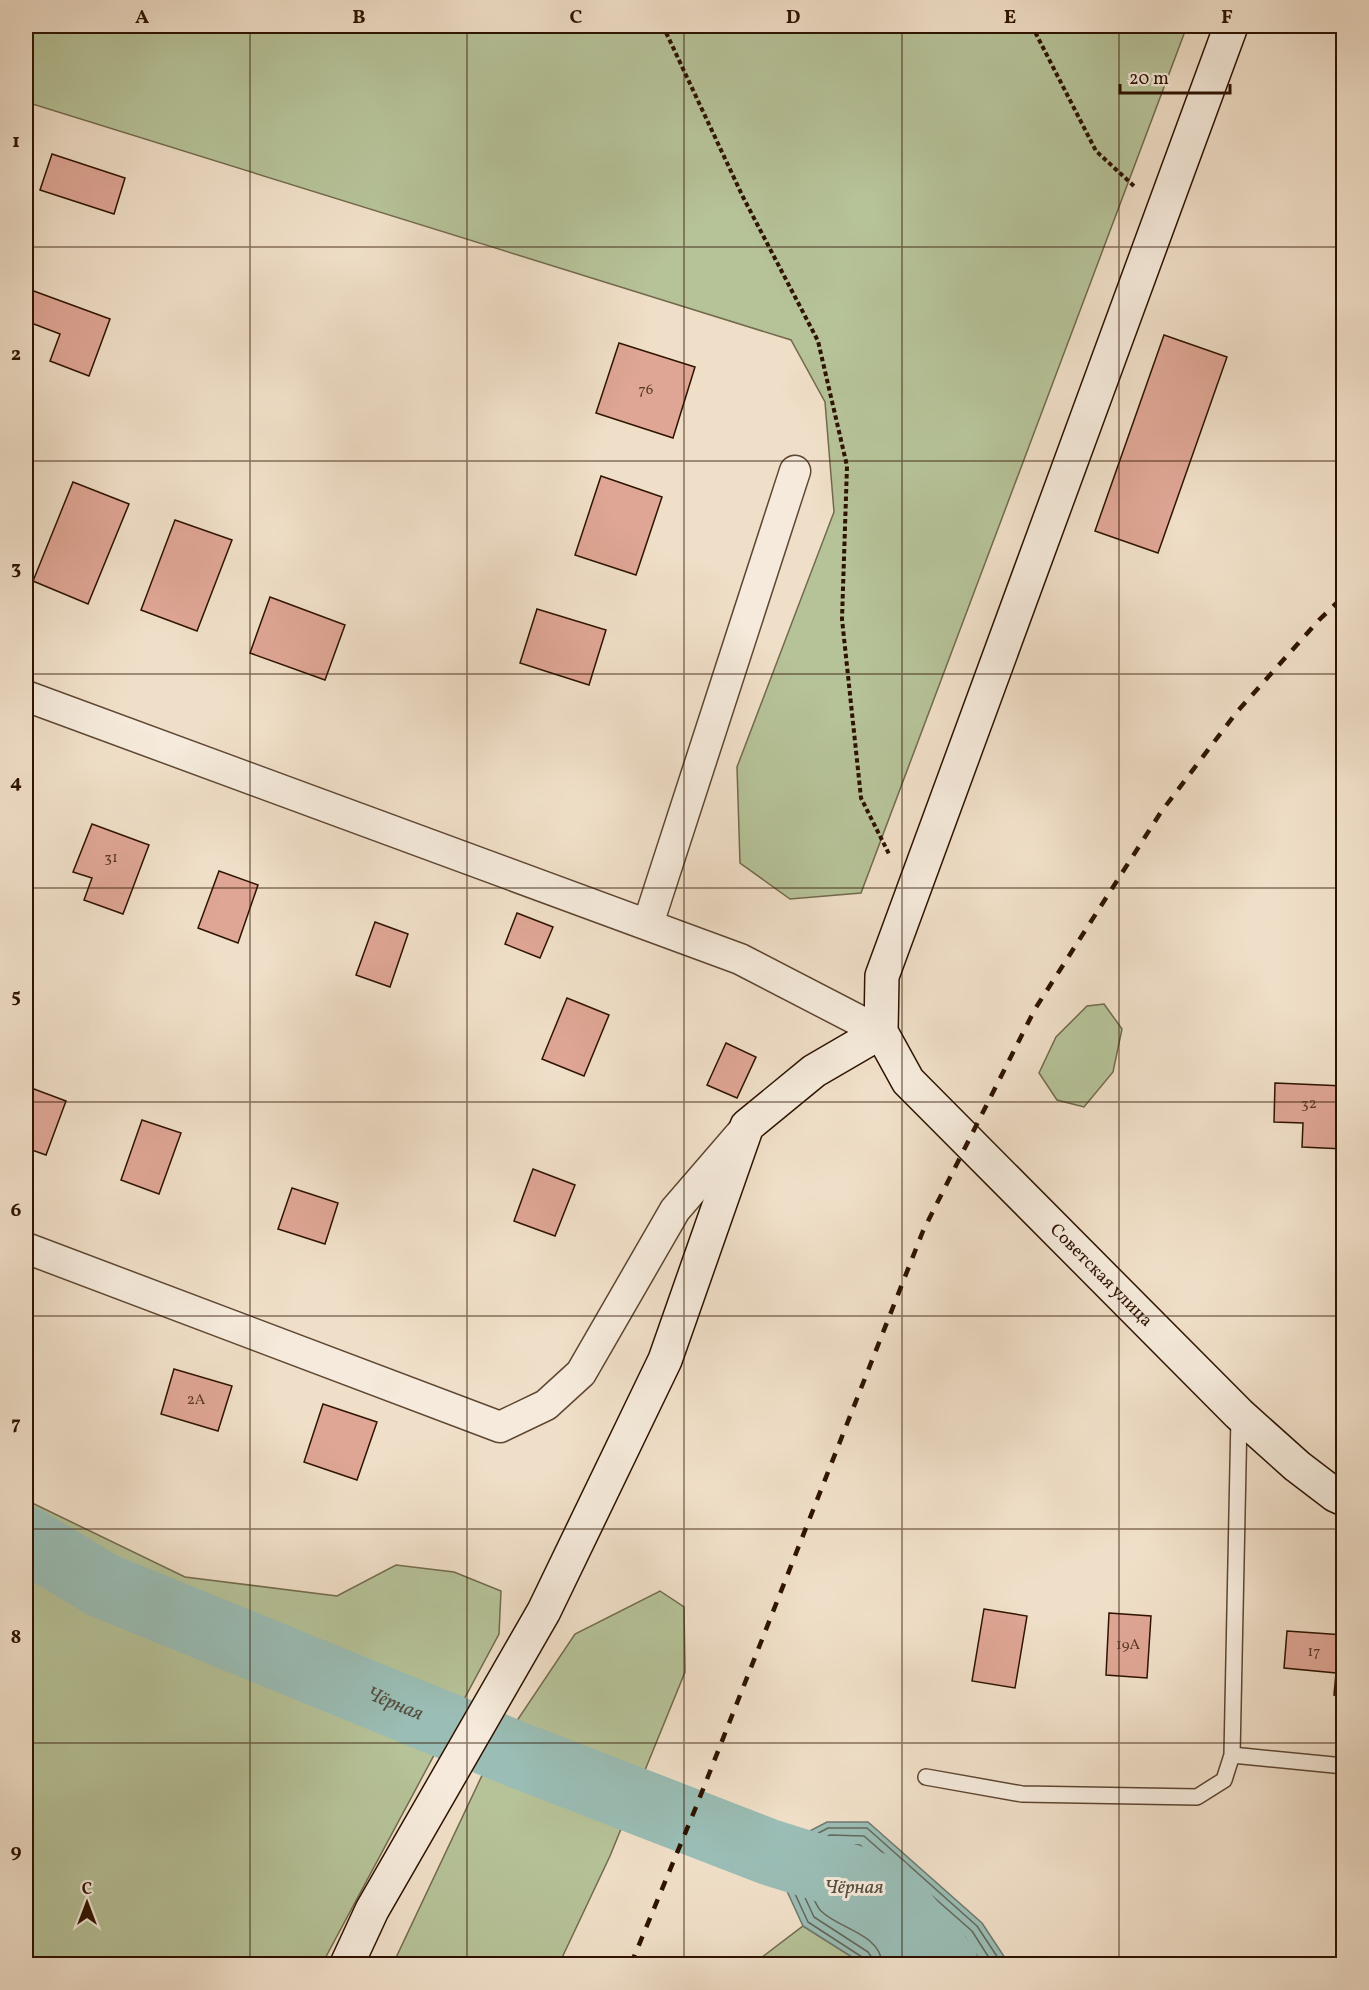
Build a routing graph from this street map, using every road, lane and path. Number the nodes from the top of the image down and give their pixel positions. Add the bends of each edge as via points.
1 (1032, 26) edge
2 (1231, 26) edge
3 (1162, 212) junction
4 (795, 471) dead end
5 (26, 696) edge
6 (648, 924) junction
7 (881, 1032) junction
8 (747, 1126) junction
9 (26, 1248) edge
10 (1239, 1414) junction
11 (1344, 1499) edge
12 (1232, 1755) junction
13 (1344, 1766) edge
14 (926, 1777) dead end
15 (347, 1965) edge

1 - 3 path via 1096,151
2 - 3 street
3 - 7 street via 882,975
4 - 6 street
5 - 6 street
6 - 7 street via 740,959
7 - 8 street via 814,1071
7 - 10 street, Советская улица via 908,1081
8 - 9 street via 675,1210 580,1373 546,1405 500,1427
8 - 15 street via 665,1360 544,1611 372,1910
10 - 11 street, Советская улица via 1297,1466
10 - 12 lane
12 - 13 lane
12 - 14 lane via 1224,1780 1197,1797 1022,1794

